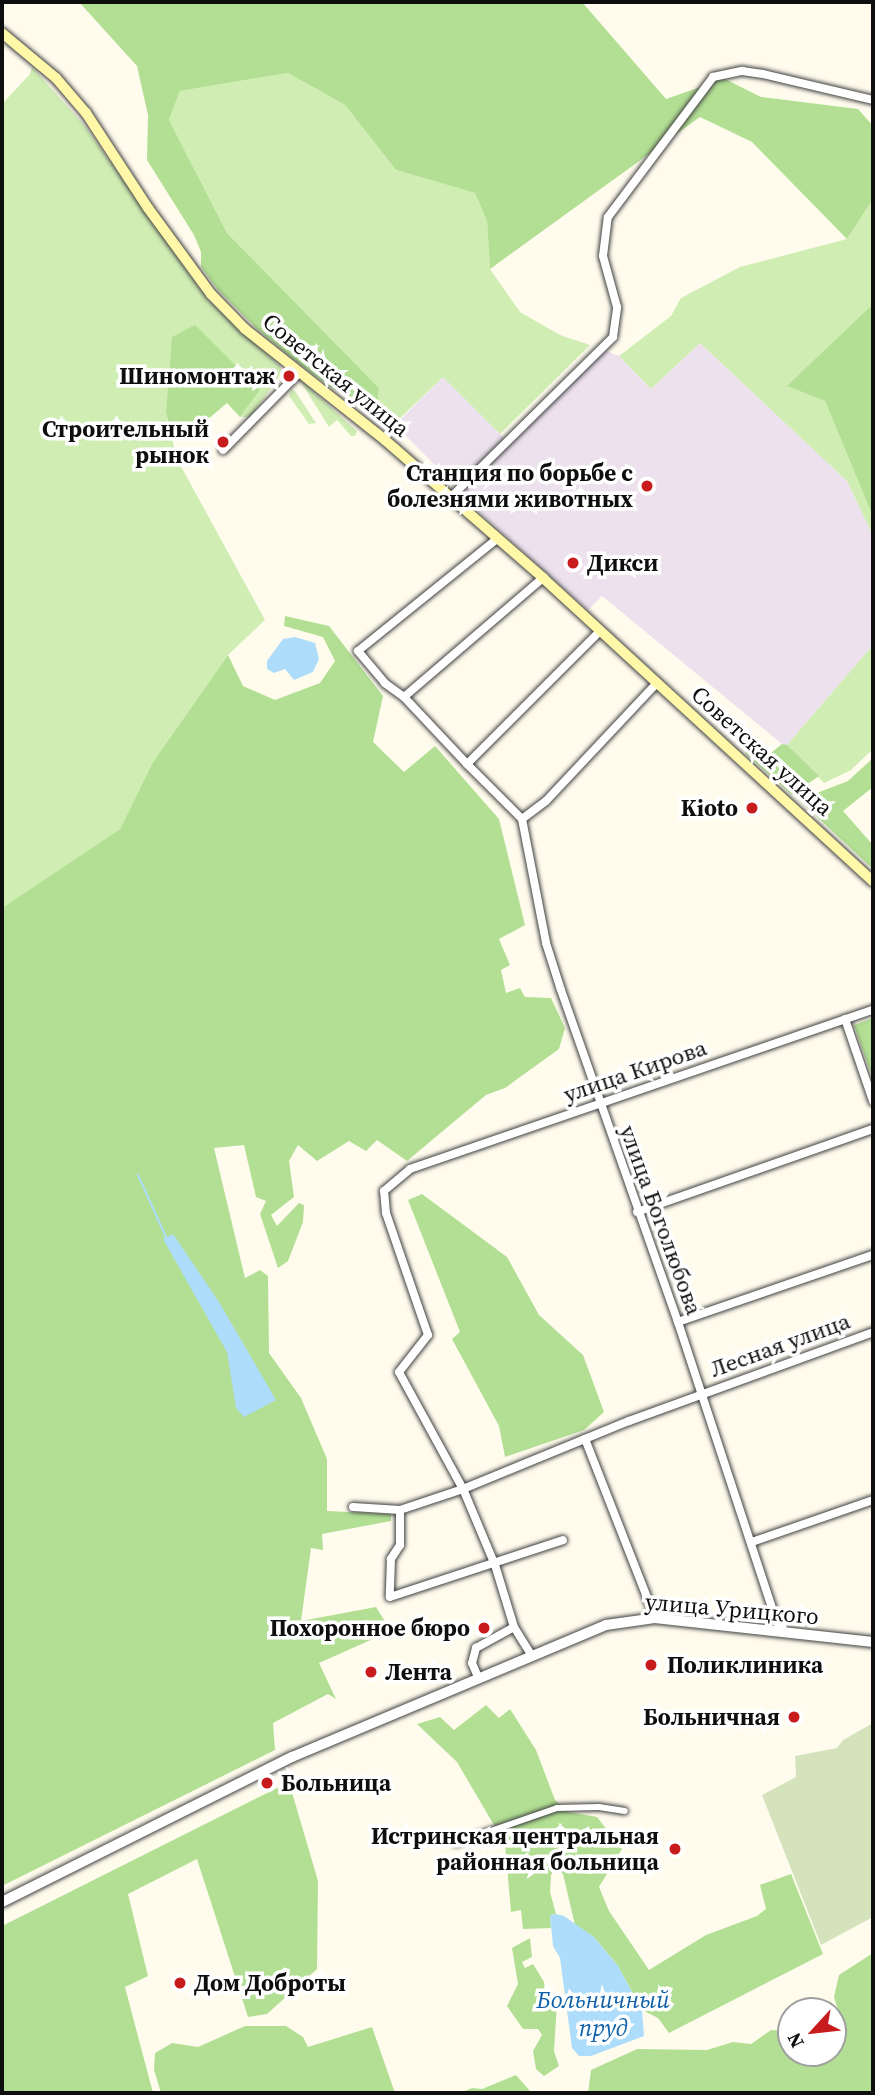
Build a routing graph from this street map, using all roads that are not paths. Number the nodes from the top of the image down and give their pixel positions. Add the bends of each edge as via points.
1 (2, 33) edge
2 (873, 100) edge
3 (299, 373) junction
4 (223, 450) dead end
5 (450, 498) junction
6 (497, 539) junction
7 (543, 578) junction
8 (600, 631) junction
9 (657, 683) junction
10 (404, 697) junction
11 (467, 764) junction
12 (522, 819) junction
13 (873, 881) edge
14 (873, 1010) edge
15 (845, 1019) junction
16 (873, 1101) edge
17 (598, 1103) junction
18 (873, 1129) edge
19 (637, 1212) junction
20 (873, 1255) edge
21 (678, 1322) junction
22 (873, 1332) edge
23 (701, 1395) junction
24 (585, 1439) junction
25 (463, 1489) junction
26 (873, 1500) edge
27 (353, 1507) dead end
28 (400, 1510) junction
29 (563, 1540) dead end
30 (752, 1542) junction
31 (495, 1565) junction
32 (655, 1618) junction
33 (514, 1627) junction
34 (779, 1630) junction
35 (873, 1642) edge
36 (532, 1656) junction
37 (478, 1677) junction
38 (625, 1811) dead end
39 (456, 1843) dead end
40 (2, 1902) edge

1 - 3 main road, Советская улица via 56,78 86,113 211,294 244,329
2 - 5 street via 752,72 713,77 608,217 603,256 617,307 613,337
3 - 4 street
3 - 5 main road, Советская улица
5 - 6 main road, Советская улица
6 - 7 main road, Советская улица
6 - 10 street via 358,651 385,683
7 - 8 main road, Советская улица
7 - 10 street
8 - 9 main road, Советская улица
8 - 11 street
9 - 12 street via 546,801
9 - 13 main road, Советская улица
10 - 11 street
11 - 12 street
12 - 17 street, улица Боголюбова via 546,943
14 - 15 street, улица Кирова
15 - 16 street
15 - 17 street, улица Кирова
17 - 19 street, улица Боголюбова
17 - 25 street, улица Кирова via 410,1169 384,1191 386,1213 428,1335 400,1372
18 - 19 street
19 - 21 street, улица Боголюбова
20 - 21 street
21 - 23 street, улица Боголюбова
22 - 23 street, Лесная улица
23 - 24 street, Лесная улица
23 - 30 street, улица Боголюбова
24 - 25 street, Лесная улица
24 - 32 street
25 - 28 street, Лесная улица
25 - 31 street
26 - 30 street
27 - 28 street
28 - 31 street via 400,1545 391,1559 390,1597
29 - 31 street
30 - 34 street, улица Боголюбова
31 - 33 street
32 - 34 street, улица Урицкого
32 - 36 street, улица Урицкого via 606,1625
33 - 36 street
33 - 37 street via 475,1648 472,1663
34 - 35 street, улица Урицкого
36 - 37 street, улица Урицкого
37 - 40 street, улица Урицкого via 292,1758
38 - 39 street via 557,1808

